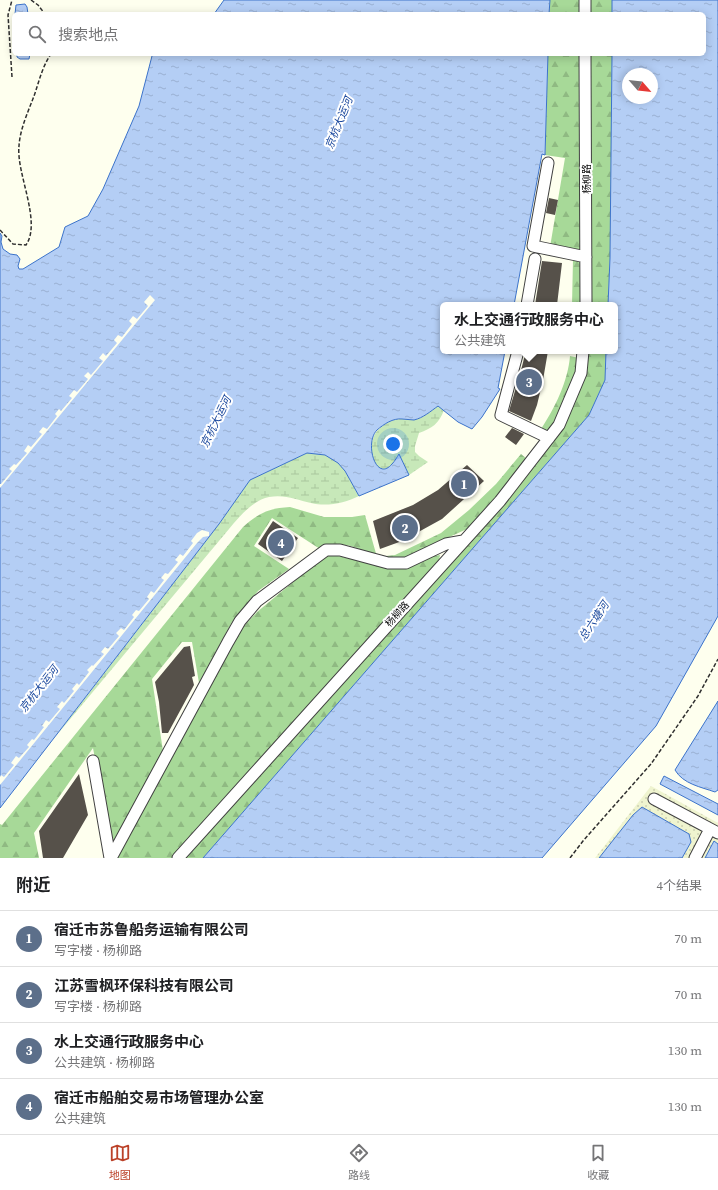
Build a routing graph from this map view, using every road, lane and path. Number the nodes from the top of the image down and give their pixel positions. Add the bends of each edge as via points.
1 (12, 0) edge
2 (31, 0) edge
3 (585, 0) edge
4 (43, 12) edge
5 (585, 12) edge
6 (50, 56) edge
7 (585, 56) edge
8 (12, 77) dead end
9 (548, 163) dead end
10 (0, 230) edge
11 (586, 257) junction
12 (535, 259) dead end
13 (528, 302) edge
14 (586, 302) edge
15 (517, 354) edge
16 (583, 354) edge
17 (549, 438) junction
18 (463, 541) junction
19 (718, 659) edge
20 (93, 761) dead end
21 (654, 798) dead end
22 (714, 831) edge
23 (111, 858) edge
24 (178, 858) edge
25 (570, 858) edge
26 (695, 858) edge

1 - 8 path via 8,15
2 - 4 path
3 - 5 street
6 - 10 path via 36,86 18,147 31,224 30,237 26,245 13,244
7 - 11 street, 杨柳路
9 - 11 street via 533,246
11 - 14 street, 杨柳路
12 - 13 street
15 - 17 street via 501,415
16 - 17 street, 杨柳路 via 581,373 559,425
17 - 18 street, 杨柳路 via 500,501
18 - 23 street via 446,544 406,563 388,563 340,550 326,550 257,601 240,621 228,642
18 - 24 street, 杨柳路
19 - 25 path via 698,696 650,764
20 - 23 street
21 - 22 street
22 - 26 street

